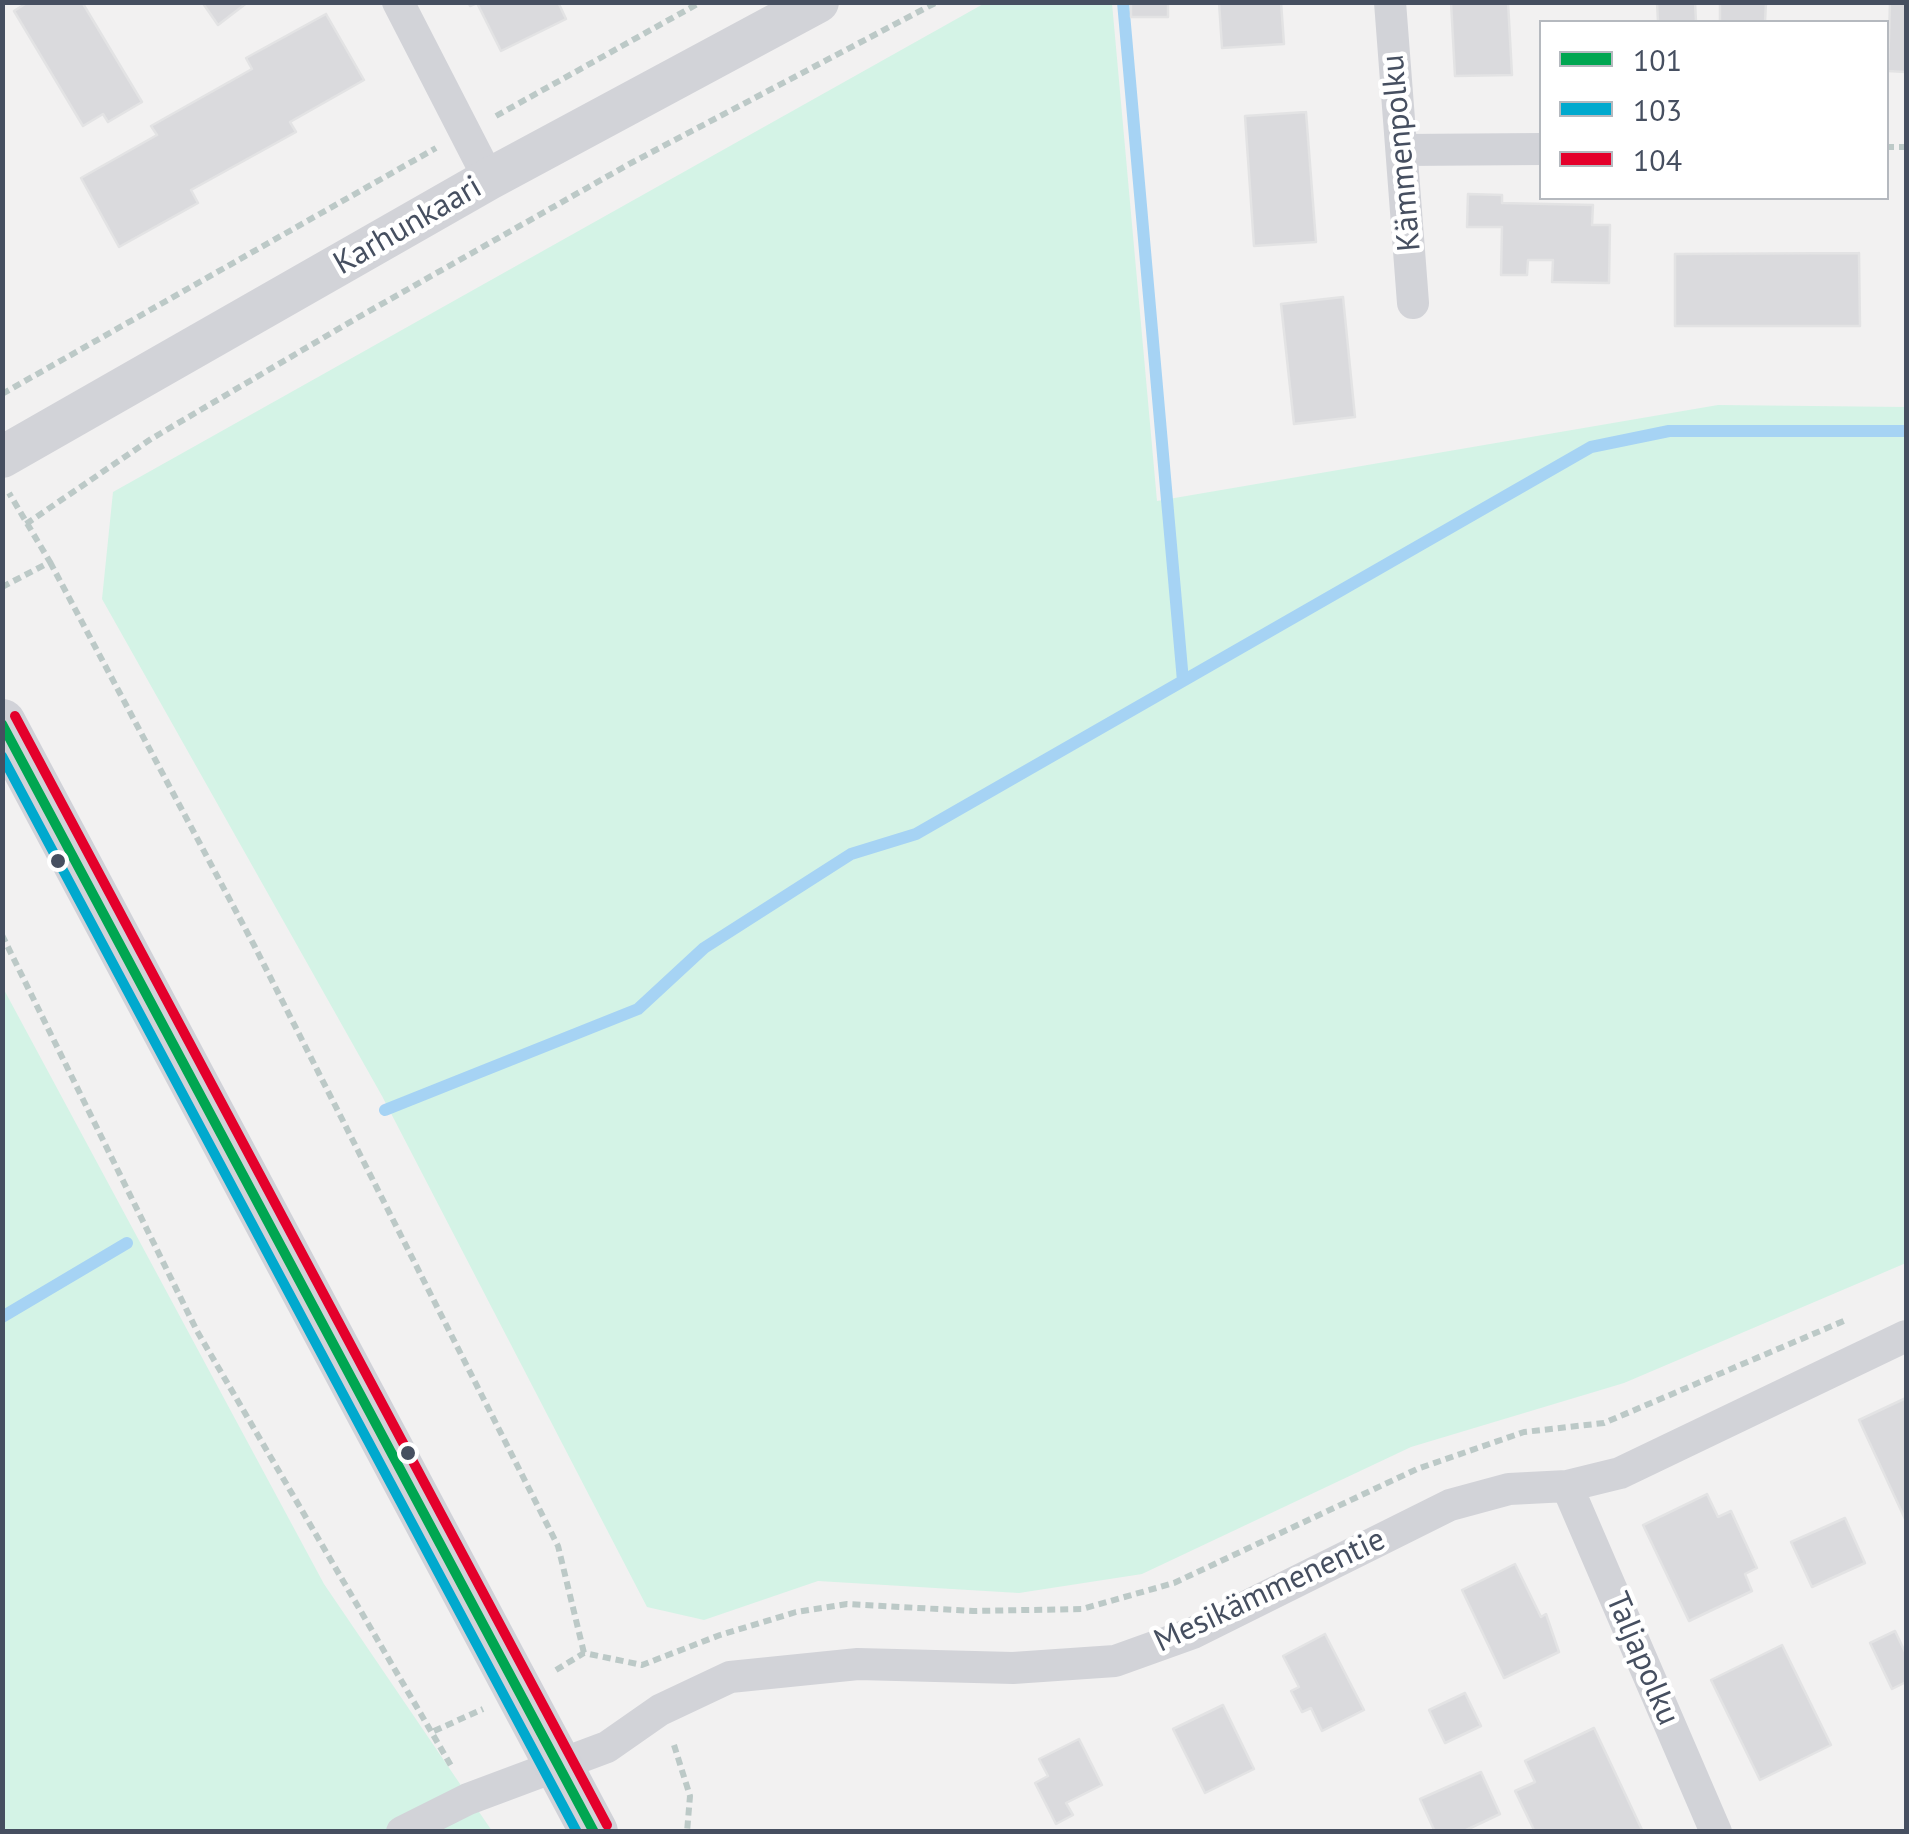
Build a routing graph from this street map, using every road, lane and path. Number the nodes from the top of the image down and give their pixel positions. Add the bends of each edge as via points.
1 (398, 2) edge
2 (701, 2) edge
3 (818, 2) edge
4 (937, 2) edge
5 (1390, 2) edge
6 (465, 132) junction
7 (1539, 149) edge
8 (1403, 150) junction
9 (489, 178) junction
10 (1414, 303) dead end
11 (2, 394) edge
12 (2, 457) edge
13 (2, 482) edge
14 (26, 524) junction
15 (50, 562) junction
16 (2, 587) edge
17 (2, 722) edge
18 (2, 935) edge
19 (1853, 1317) dead end
20 (1906, 1336) edge
21 (1567, 1486) junction
22 (584, 1654) junction
23 (521, 1691) junction
24 (434, 1731) junction
25 (557, 1762) junction
26 (468, 1799) junction
27 (402, 1832) edge
28 (594, 1832) edge
29 (1716, 1832) edge

1 - 6 street
2 - 6 path
3 - 9 street, Karhunkaari
4 - 14 path via 374,308 150,439
5 - 8 street, Kämmenpolku
6 - 9 street
6 - 11 path
7 - 8 street
8 - 10 street, Kämmenpolku
9 - 12 street, Karhunkaari
13 - 14 path
14 - 15 path
15 - 16 path
15 - 22 path via 558,1546
17 - 23 main road
18 - 24 path via 197,1331
19 - 22 path via 1604,1423 1524,1432 1417,1469 1174,1583 1082,1610 847,1604 778,1618 642,1665
20 - 21 street, Mesikämmenentie via 1620,1473
21 - 25 street, Mesikämmenentie via 1508,1488 1450,1505 1193,1634 1115,1661 1014,1668 858,1664 730,1677 660,1710 607,1747
21 - 29 street, Taljapolku
22 - 23 path
23 - 24 path
23 - 25 main road
24 - 26 path
25 - 26 street, Mesikämmenentie
25 - 28 main road
26 - 27 street, Mesikämmenentie

